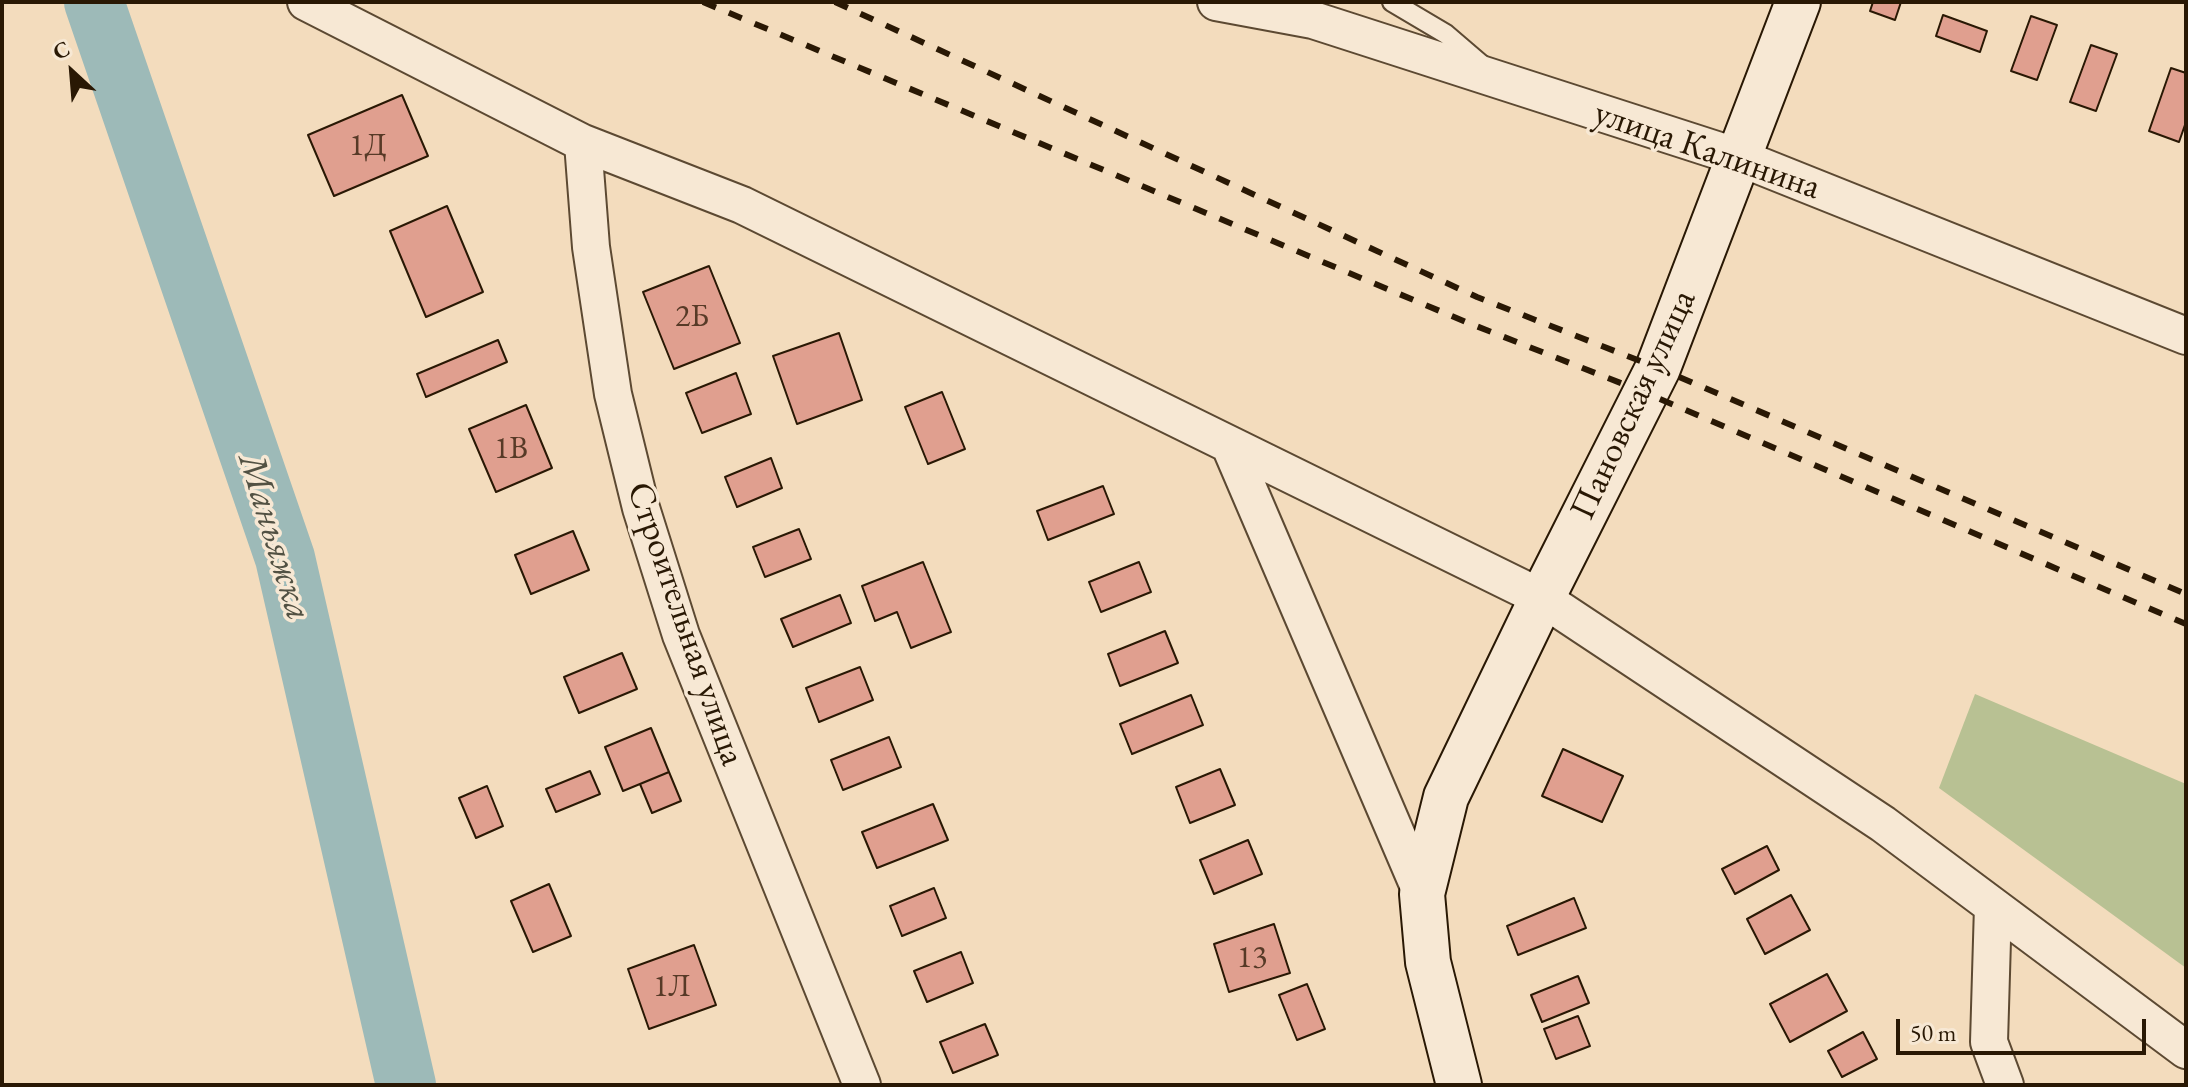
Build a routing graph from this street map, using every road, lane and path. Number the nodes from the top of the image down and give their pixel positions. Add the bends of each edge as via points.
1 (306, 2) edge
2 (1216, 2) edge
3 (1392, 2) edge
4 (1798, 2) edge
5 (1497, 79) junction
6 (583, 143) junction
7 (1738, 157) junction
8 (2186, 336) edge
9 (1230, 446) junction
10 (1542, 598) junction
11 (1422, 894) junction
12 (1993, 906) junction
13 (2186, 1050) edge
14 (862, 1085) edge
15 (1459, 1085) edge
16 (2005, 1085) edge

1 - 6 street
2 - 5 street, улица Калинина via 1313,20
3 - 5 lane via 1446,34
4 - 7 main road, Пановская улица
5 - 7 street, улица Калинина
6 - 9 street via 742,205
6 - 14 street, Строительная улица via 591,247 613,394 641,508 681,635
7 - 8 street, улица Калинина
7 - 10 main road, Пановская улица via 1658,368
9 - 10 street
9 - 11 street
10 - 11 main road, Пановская улица via 1446,797
10 - 12 street via 1883,824
11 - 15 main road, Пановская улица via 1428,962
12 - 13 street
12 - 16 street via 1989,1042

